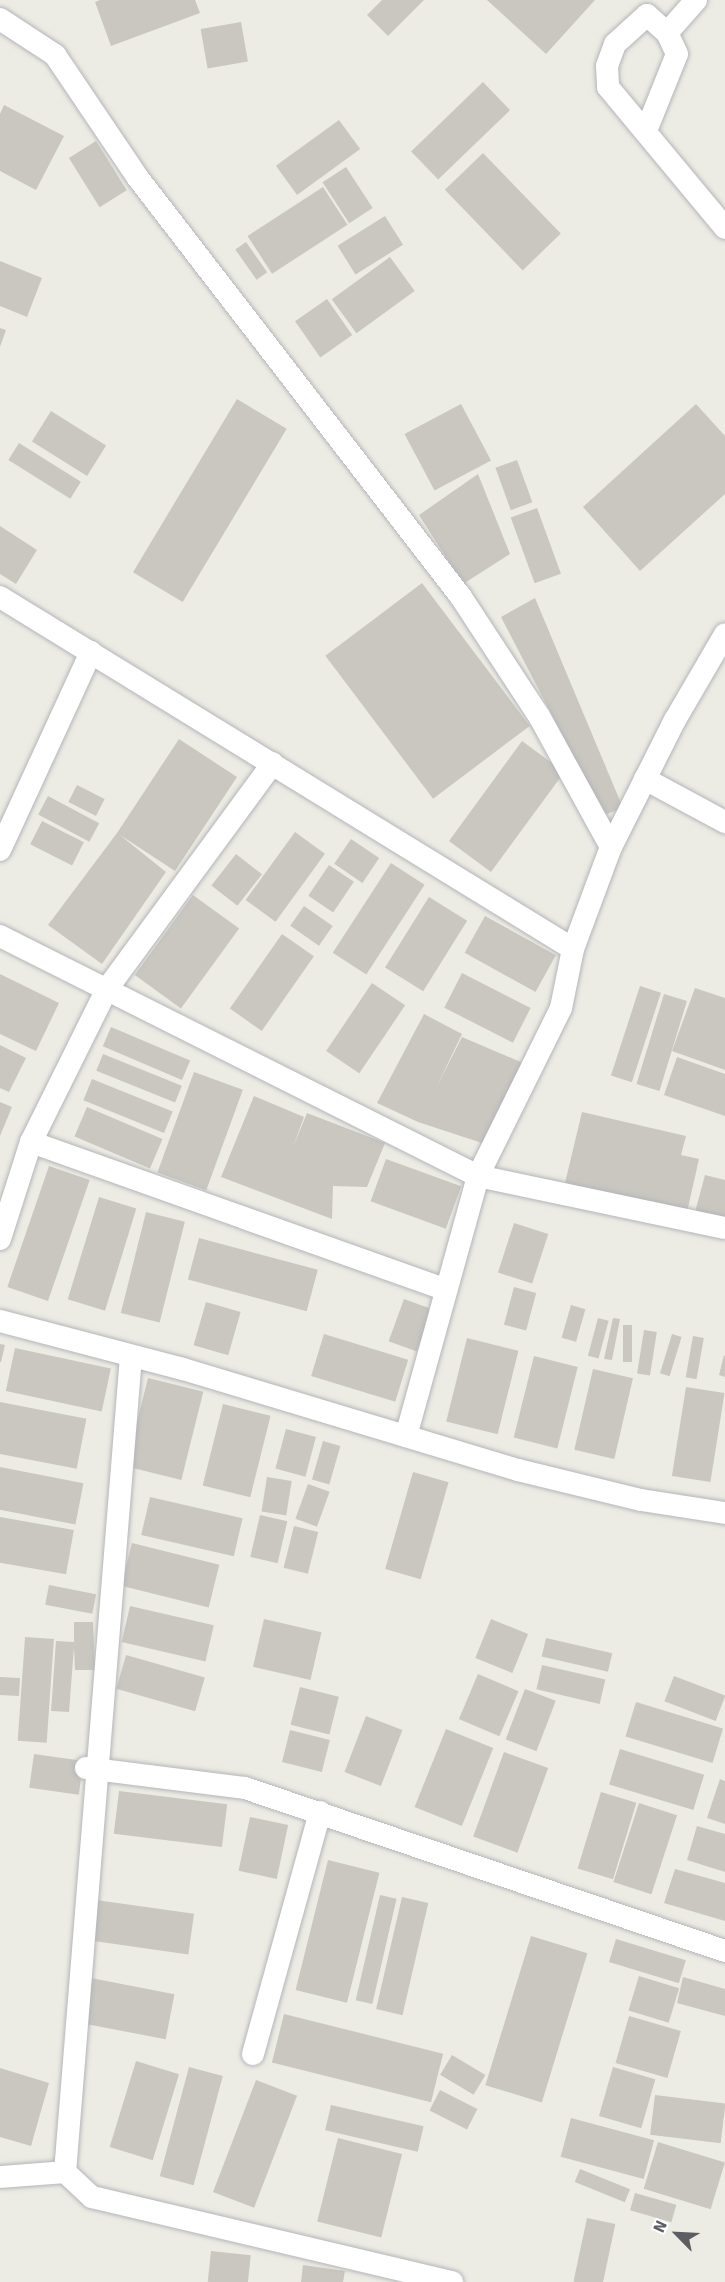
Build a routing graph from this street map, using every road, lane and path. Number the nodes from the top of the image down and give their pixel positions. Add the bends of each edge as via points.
1 (696, 0) edge
2 (640, 7) edge
3 (0, 19) edge
4 (667, 33) junction
5 (646, 130) junction
6 (725, 228) edge
7 (0, 597) edge
8 (725, 634) edge
9 (91, 652) junction
10 (716, 669) edge
11 (273, 763) junction
12 (645, 779) junction
13 (725, 822) edge
14 (611, 847) junction
15 (0, 850) edge
16 (0, 936) edge
17 (573, 949) junction
18 (107, 989) junction
19 (31, 1142) junction
20 (478, 1176) junction
21 (725, 1228) edge
22 (0, 1239) edge
23 (446, 1290) junction
24 (0, 1321) edge
25 (131, 1356) junction
26 (406, 1436) junction
27 (725, 1513) edge
28 (93, 1769) junction
29 (320, 1812) junction
30 (725, 1951) edge
31 (253, 2054) dead end
32 (65, 2172) junction
33 (0, 2177) edge
34 (452, 2282) edge

1 - 4 street
2 - 4 street
2 - 5 street via 615,44 607,66 608,87
3 - 14 street via 55,55 138,178 461,597 539,716
4 - 5 street via 677,54
5 - 6 street
7 - 9 street
8 - 10 street
9 - 11 street
9 - 15 street
10 - 12 street
11 - 17 street
11 - 18 street
12 - 13 street
12 - 14 street
14 - 17 street
16 - 18 street
17 - 20 street via 561,1008
18 - 19 street
18 - 20 street
19 - 22 street
19 - 23 street
20 - 21 street
20 - 23 street
23 - 26 street
24 - 25 street
25 - 26 street
25 - 28 street
26 - 27 street via 518,1470 641,1500
28 - 29 street via 245,1788
28 - 32 street
29 - 30 street
29 - 31 street
32 - 33 street
32 - 34 street via 92,2197

